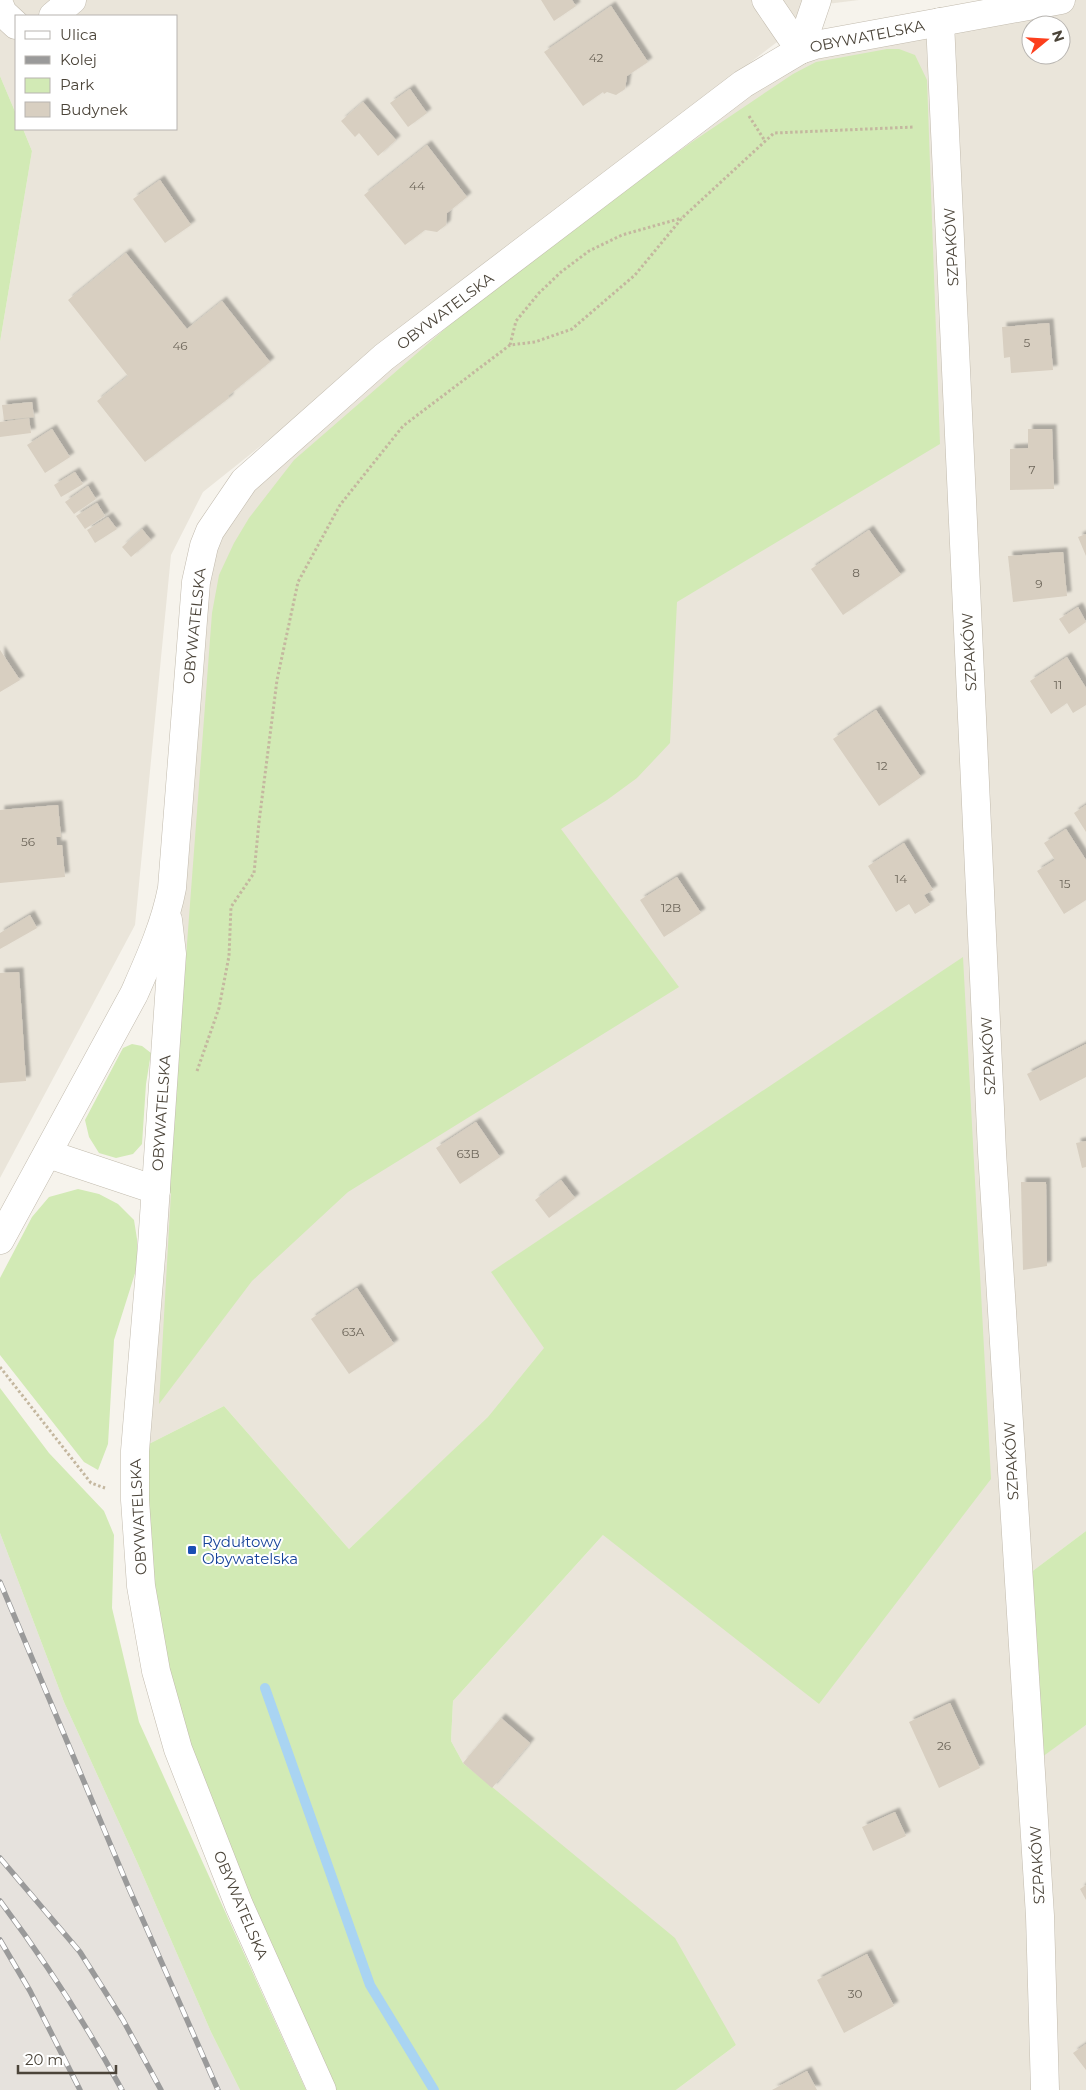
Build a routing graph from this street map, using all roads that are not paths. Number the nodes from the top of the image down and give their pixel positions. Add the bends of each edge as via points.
1 (72, 0) edge
2 (766, 0) edge
3 (817, 0) edge
4 (1061, 0) edge
5 (0, 6) edge
6 (54, 15) edge
7 (940, 22) junction
8 (15, 24) edge
9 (800, 50) junction
10 (168, 911) junction
11 (48, 1154) junction
12 (156, 1190) junction
13 (0, 1240) edge
14 (322, 2090) edge
15 (1045, 2090) edge

1 - 6 street
2 - 9 street
3 - 9 street
4 - 7 street, OBYWATELSKA
5 - 8 street
7 - 9 street, OBYWATELSKA
7 - 15 street, SZPAKÓW via 992,1152 1039,1907
9 - 10 street, OBYWATELSKA via 743,84 384,357 244,481 210,531 196,582
10 - 11 street, OBYWATELSKA via 134,994
10 - 12 street, OBYWATELSKA via 172,954
11 - 12 street
11 - 13 street, OBYWATELSKA
12 - 14 street, OBYWATELSKA via 135,1451 141,1586 156,1671 178,1749 239,1905

